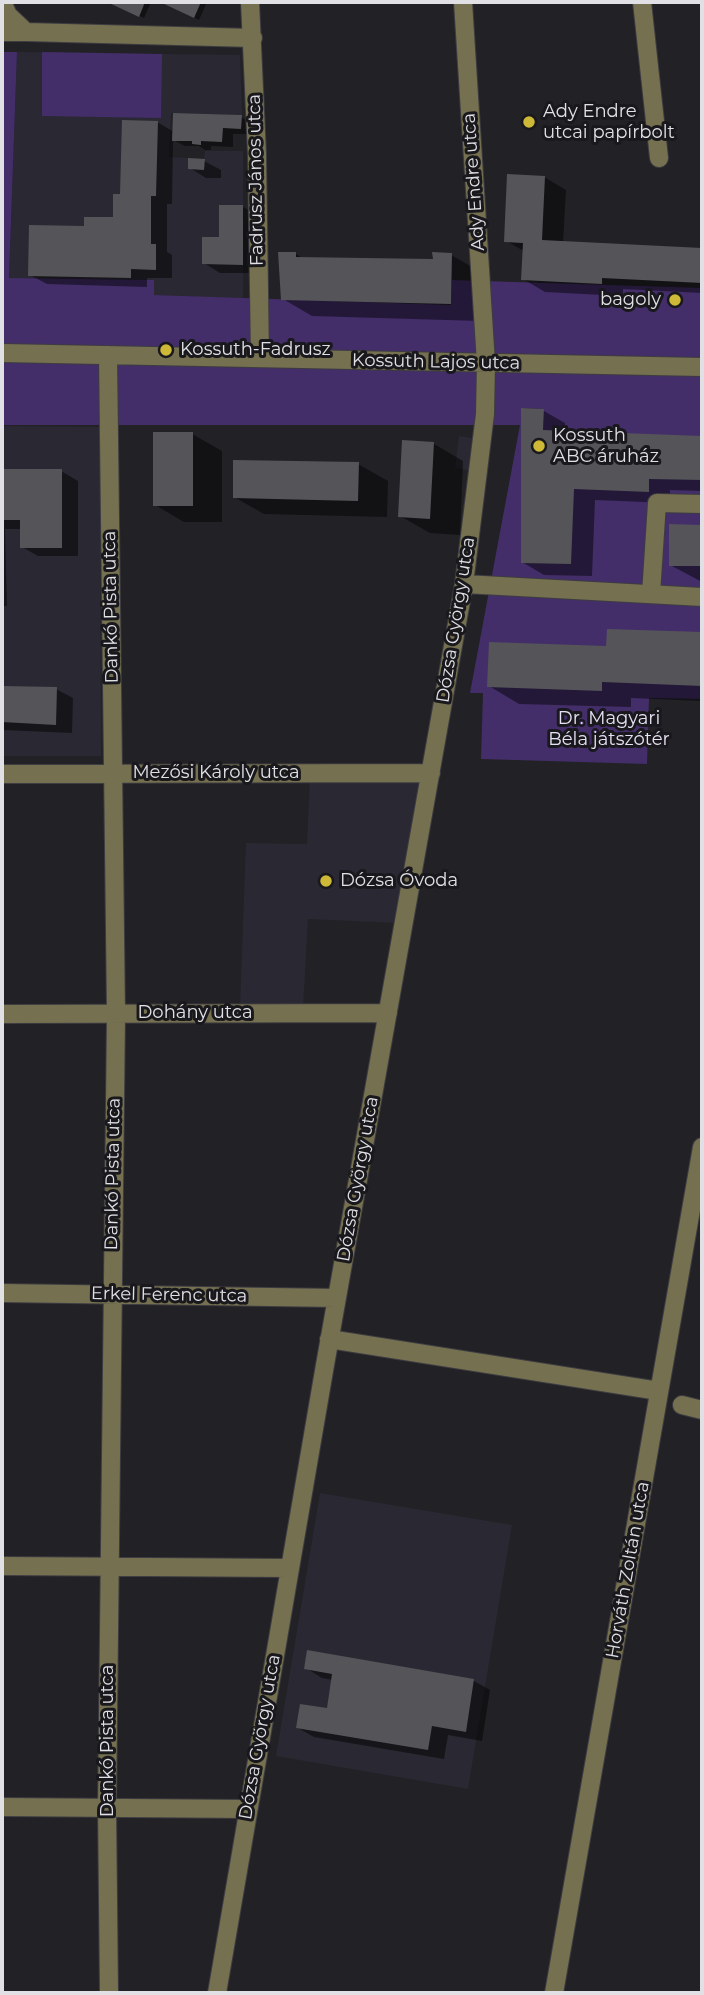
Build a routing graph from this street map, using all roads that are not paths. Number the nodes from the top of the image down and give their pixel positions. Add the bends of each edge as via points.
1 (2, 2) edge
2 (250, 2) edge
3 (463, 2) edge
4 (642, 2) edge
5 (2, 32) edge
6 (26, 32) junction
7 (253, 38) junction
8 (659, 158) dead end
9 (2, 353) edge
10 (108, 355) junction
11 (260, 358) junction
12 (486, 363) junction
13 (702, 367) edge
14 (702, 504) edge
15 (464, 584) junction
16 (650, 594) junction
17 (702, 597) edge
18 (114, 773) junction
19 (431, 773) junction
20 (2, 774) edge
21 (388, 1013) junction
22 (2, 1014) edge
23 (116, 1014) junction
24 (702, 1147) edge
25 (2, 1293) edge
26 (111, 1294) junction
27 (337, 1298) junction
28 (329, 1339) junction
29 (659, 1391) junction
30 (682, 1405) dead end
31 (702, 1410) edge
32 (2, 1566) edge
33 (109, 1567) junction
34 (289, 1568) junction
35 (2, 1807) edge
36 (107, 1808) junction
37 (247, 1809) junction
38 (109, 1993) edge
39 (217, 1993) edge
40 (554, 1993) edge

1 - 6 street
2 - 7 street, Fadrusz János utca
3 - 12 street, Ady Endre utca
4 - 8 street
5 - 6 street
6 - 7 street
7 - 11 street, Fadrusz János utca
9 - 10 street, Kossuth Lajos utca
10 - 11 street, Kossuth Lajos utca
10 - 18 street, Dankó Pista utca
11 - 12 street, Kossuth Lajos utca
12 - 13 street, Kossuth Lajos utca
12 - 15 street, Dózsa György utca via 485,414
14 - 16 street via 657,503
15 - 16 street
15 - 19 street, Dózsa György utca
16 - 17 street
18 - 19 street, Mezősi Károly utca
18 - 20 street, Mezősi Károly utca
18 - 23 street, Dankó Pista utca
19 - 21 street, Dózsa György utca
21 - 23 street, Dohány utca
21 - 27 street, Dózsa György utca
22 - 23 street, Dohány utca
23 - 26 street, Dankó Pista utca
24 - 29 street, Horváth Zoltán utca
25 - 26 street, Erkel Ferenc utca
26 - 27 street, Erkel Ferenc utca
26 - 33 street, Dankó Pista utca
27 - 28 street, Dózsa György utca
28 - 29 street
28 - 34 street, Dózsa György utca
29 - 40 street, Horváth Zoltán utca
30 - 31 street
32 - 33 street
33 - 34 street
33 - 36 street, Dankó Pista utca
34 - 37 street, Dózsa György utca
35 - 36 street
36 - 37 street
36 - 38 street, Dankó Pista utca
37 - 39 street, Dózsa György utca

